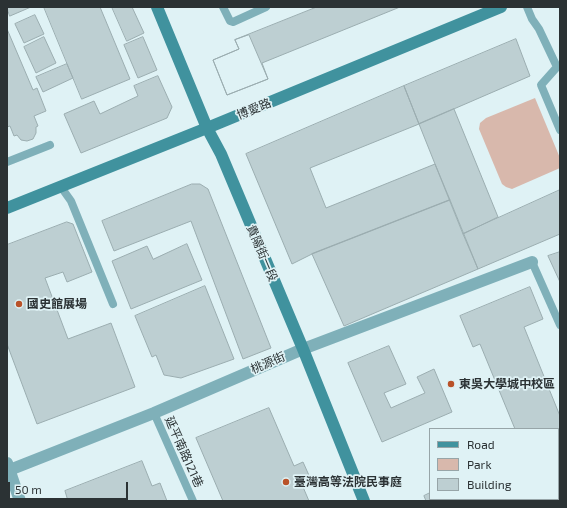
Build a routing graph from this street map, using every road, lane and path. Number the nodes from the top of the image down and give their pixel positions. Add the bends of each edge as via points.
1 (157, 7) edge
2 (223, 7) edge
3 (266, 7) edge
4 (501, 7) edge
5 (527, 7) edge
6 (558, 66) edge
7 (208, 128) junction
8 (560, 130) edge
9 (50, 145) dead end
10 (7, 162) edge
11 (60, 187) junction
12 (7, 208) edge
13 (532, 262) joint
14 (113, 304) dead end
15 (560, 325) edge
16 (302, 349) junction
17 (154, 413) junction
18 (8, 468) edge
19 (20, 501) edge
20 (193, 501) edge
21 (364, 501) edge

1 - 7 street, 貴陽街一段
2 - 3 lane via 233,22
4 - 7 street, 博愛路
5 - 6 lane
6 - 8 lane via 541,85
7 - 11 street, 博愛路
7 - 16 street, 貴陽街一段
9 - 10 lane
11 - 12 street, 博愛路
11 - 14 lane via 71,201
13 - 15 lane
13 - 16 street, 桃源街
16 - 17 street, 桃源街
16 - 21 street, 貴陽街一段
17 - 18 street, 桃源街
17 - 20 lane, 延平南路121巷
18 - 19 street

